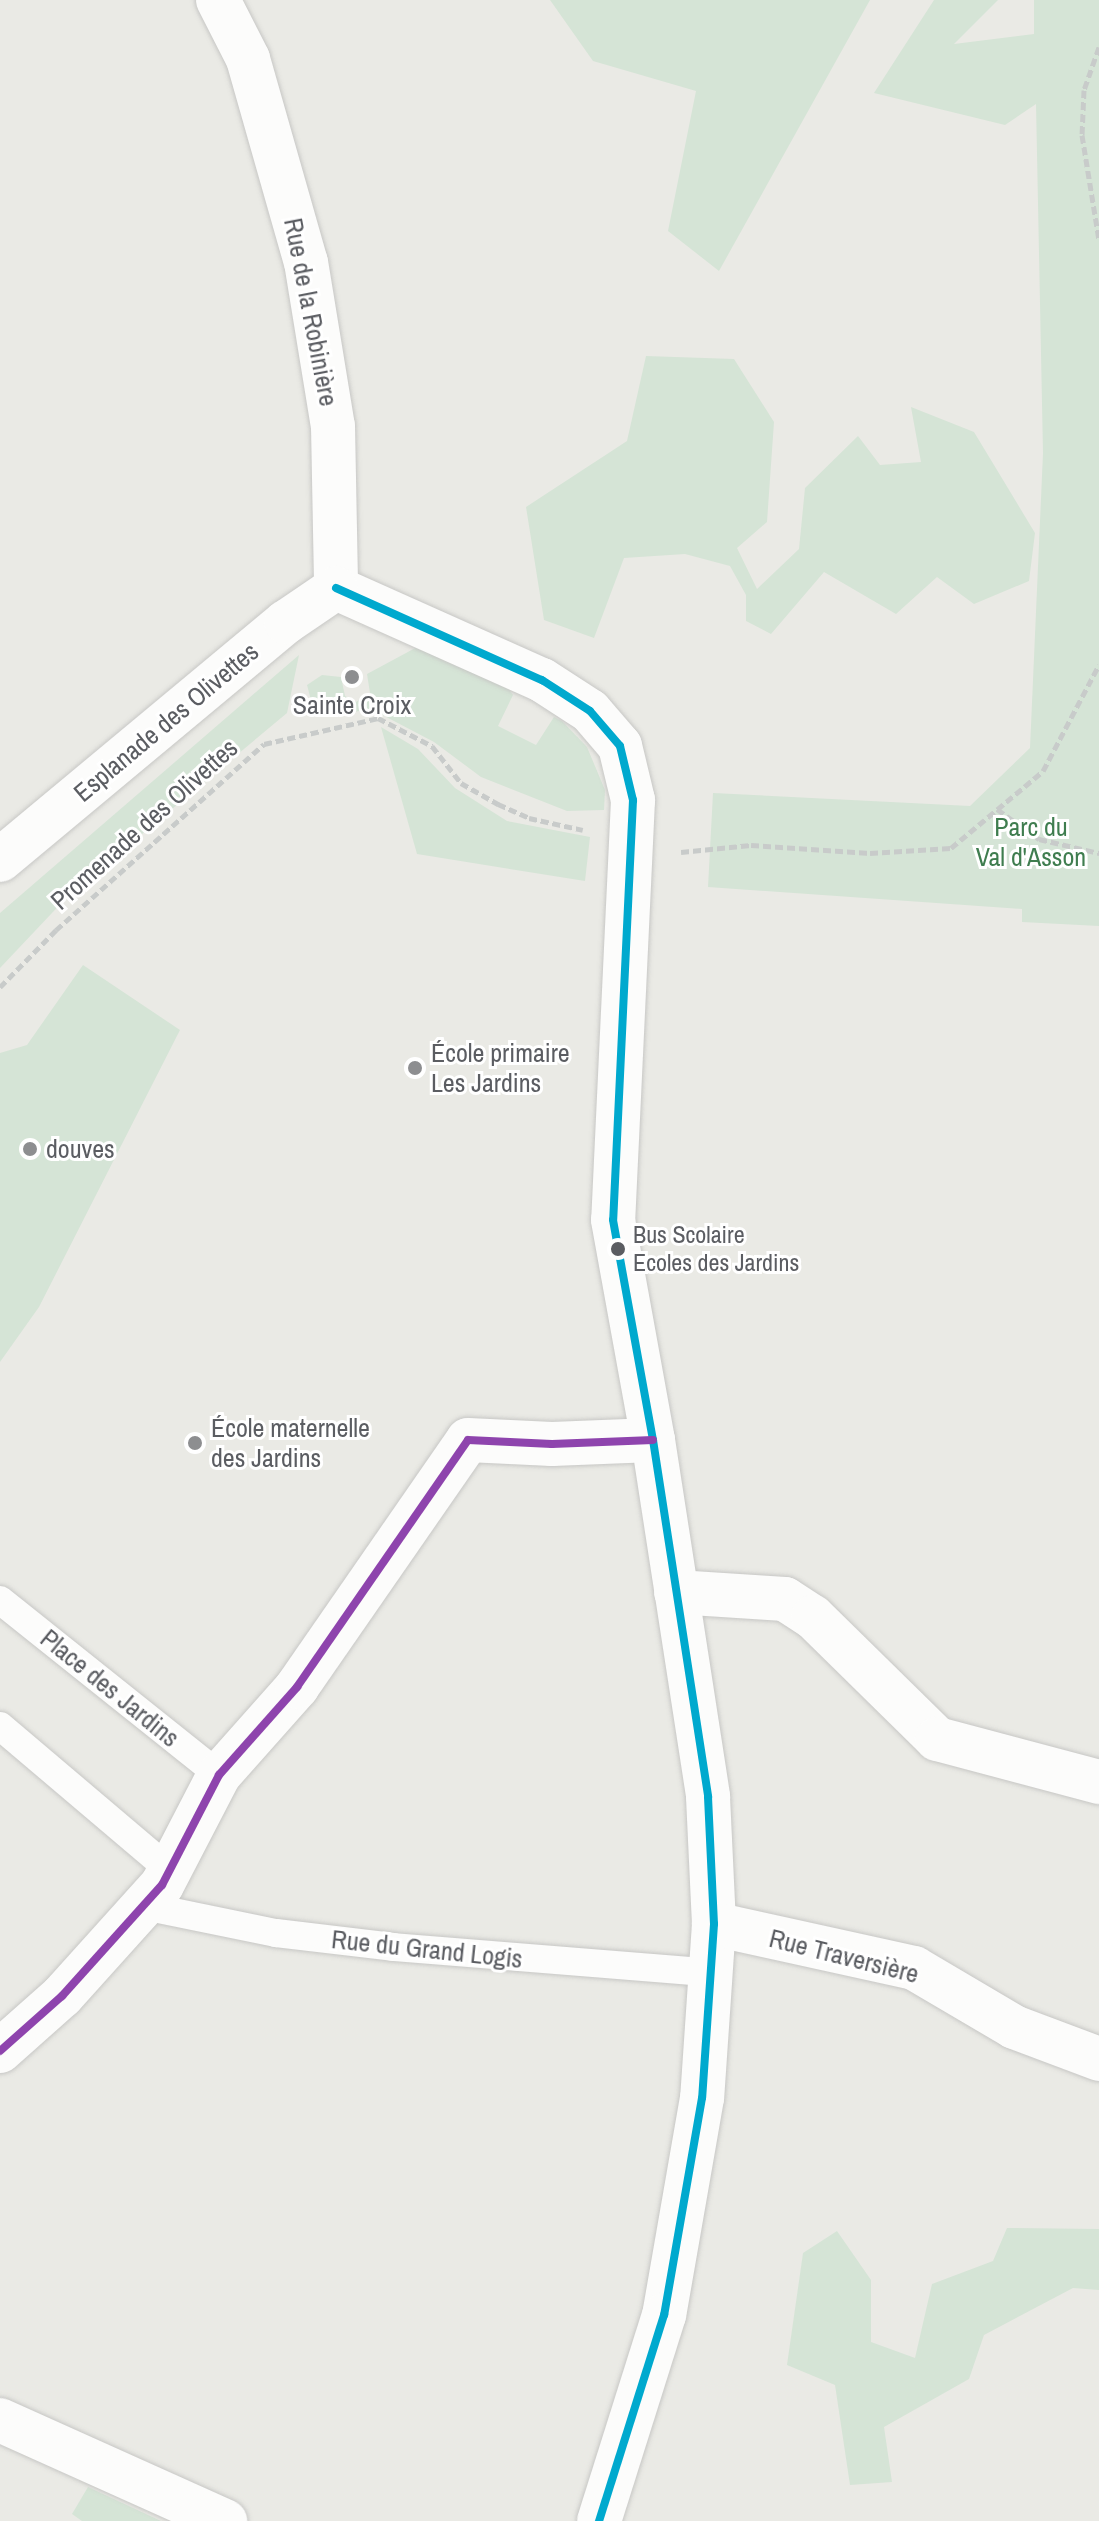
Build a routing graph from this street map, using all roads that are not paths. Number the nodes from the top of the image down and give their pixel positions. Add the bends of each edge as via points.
1 (218, 0) edge
2 (336, 588) junction
3 (3, 852) edge
4 (653, 1440) junction
5 (676, 1592) junction
6 (0, 1600) edge
7 (0, 1726) edge
8 (219, 1775) junction
9 (1099, 1782) edge
10 (170, 1870) junction
11 (144, 1906) junction
12 (714, 1924) junction
13 (713, 1973) junction
14 (0, 2051) edge
15 (1099, 2059) edge
16 (0, 2420) edge
17 (225, 2521) edge
18 (599, 2521) edge

1 - 2 street, Rue de la Robinière via 248,59 306,262 333,426
2 - 3 street, Esplanade des Olivettes via 286,622
2 - 4 street via 542,680 590,711 620,746 633,800 634,842 613,1220
4 - 5 street
4 - 8 street via 468,1440 297,1687
5 - 9 street via 785,1599 813,1617 937,1739
5 - 12 street via 708,1797
6 - 8 lane, Place des Jardins
7 - 10 lane
8 - 10 street
10 - 11 street
11 - 13 lane, Rue du Grand Logis via 276,1933 393,1947
11 - 14 street via 62,1996
12 - 13 street
12 - 15 street, Rue Traversière via 914,1968 1014,2027
13 - 18 street via 702,2098 664,2315
16 - 17 street

